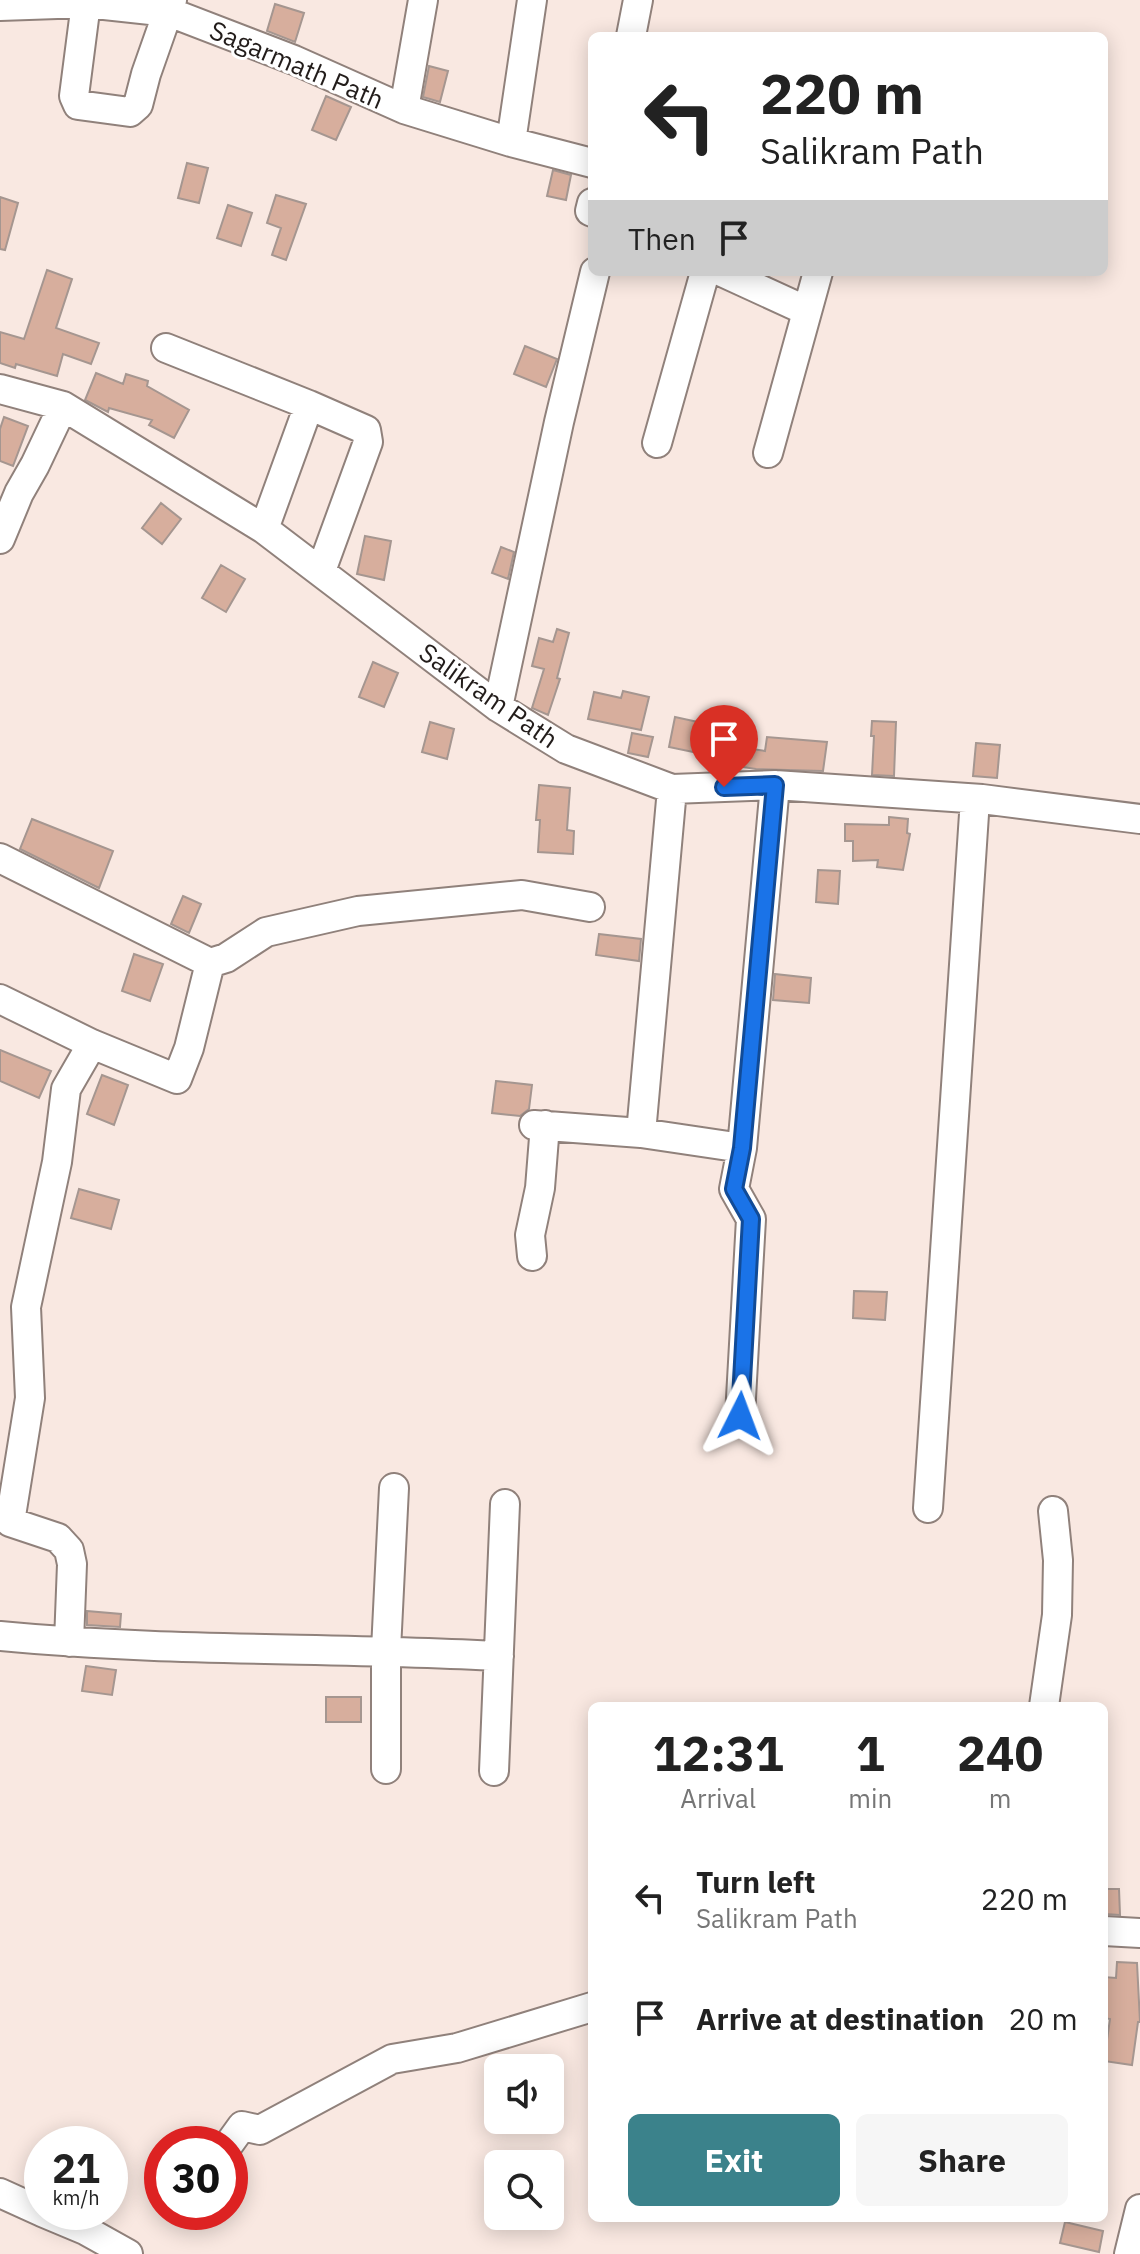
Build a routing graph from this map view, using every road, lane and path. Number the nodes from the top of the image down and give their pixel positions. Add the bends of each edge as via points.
1 (423, 0) edge
2 (532, 0) edge
3 (638, 0) edge
4 (86, 3) junction
5 (0, 6) edge
6 (171, 6) edge
7 (632, 32) edge
8 (404, 109) junction
9 (511, 142) junction
10 (588, 162) edge
11 (594, 276) edge
12 (704, 276) edge
13 (731, 276) edge
14 (817, 276) edge
15 (807, 311) junction
16 (166, 348) dead end
17 (0, 389) edge
18 (309, 405) junction
19 (63, 406) junction
20 (657, 443) dead end
21 (768, 453) dead end
22 (264, 529) junction
23 (0, 539) edge
24 (321, 571) junction
25 (498, 707) junction
26 (775, 785) junction
27 (672, 789) junction
28 (975, 799) junction
29 (1140, 819) edge
30 (0, 858) edge
31 (590, 907) dead end
32 (210, 963) junction
33 (0, 999) edge
34 (92, 1044) junction
35 (641, 1133) junction
36 (742, 1148) junction
37 (532, 1256) dead end
38 (740, 1416) dead end
39 (394, 1488) dead end
40 (505, 1504) dead end
41 (928, 1508) dead end
42 (1053, 1511) dead end
43 (5, 1522) edge
44 (0, 1636) edge
45 (69, 1642) junction
46 (386, 1650) junction
47 (499, 1656) junction
48 (1045, 1702) edge
49 (386, 1769) dead end
50 (494, 1771) dead end
51 (1108, 1931) edge
52 (1140, 1933) edge
53 (588, 2008) edge
54 (248, 2127) edge
55 (0, 2193) edge
56 (24, 2204) edge
57 (1140, 2209) edge
58 (85, 2230) edge
59 (128, 2254) edge
60 (1129, 2254) edge

1 - 8 street
2 - 9 street
3 - 7 street
4 - 5 street, Sagarmath Path
4 - 6 street, Sagarmath Path
4 - 6 street via 76,102 130,112 138,105
6 - 8 street, Sagarmath Path
8 - 9 street, Sagarmath Path
9 - 10 street, Sagarmath Path
11 - 25 street
12 - 20 street
13 - 15 street
14 - 15 street
15 - 21 street
16 - 18 street
17 - 19 street, Salikram Path
18 - 22 street
18 - 24 street via 369,435
19 - 22 street, Salikram Path
19 - 23 street
22 - 24 street, Salikram Path
24 - 25 street, Salikram Path
25 - 27 street, Salikram Path via 566,749
26 - 27 street, Salikram Path
26 - 28 street, Salikram Path
26 - 36 street
27 - 35 street
28 - 29 street, Salikram Path
28 - 41 street
30 - 32 street
31 - 32 street via 522,895 358,911 266,932
32 - 34 street via 177,1079
33 - 34 street
34 - 43 street via 66,1089 57,1162 26,1307 30,1398
35 - 36 street
35 - 37 street via 539,1125 540,1188 530,1235
36 - 38 street via 734,1189 751,1219
39 - 46 street
40 - 47 street
42 - 48 street via 1057,1615
43 - 45 street via 58,1538 69,1550
44 - 45 street
45 - 46 street
46 - 47 street
46 - 49 street
47 - 50 street
51 - 52 street
53 - 54 street via 457,2048 392,2059 260,2130
55 - 56 street
57 - 60 street
58 - 59 street

